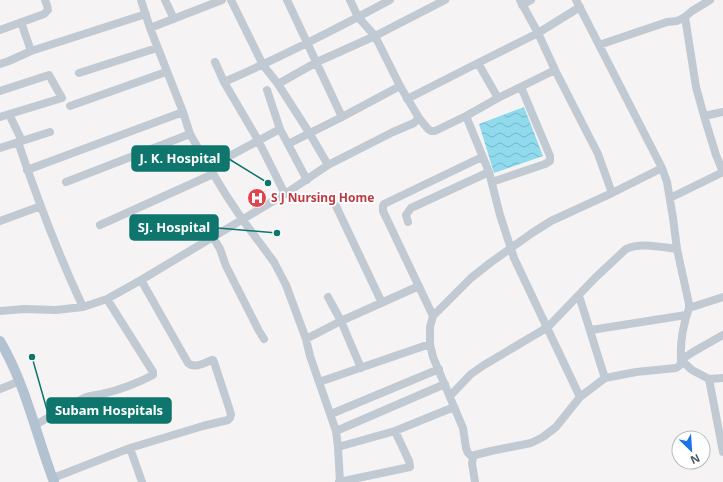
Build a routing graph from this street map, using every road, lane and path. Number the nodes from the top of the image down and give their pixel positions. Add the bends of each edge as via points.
1 (45, 0) edge
2 (141, 0) edge
3 (165, 0) edge
4 (222, 0) edge
5 (232, 0) edge
6 (287, 0) edge
7 (350, 0) edge
8 (390, 0) edge
9 (445, 0) edge
10 (531, 0) edge
11 (710, 0) edge
12 (521, 2) edge
13 (578, 2) edge
14 (146, 14) junction
15 (358, 17) junction
16 (685, 17) junction
17 (174, 19) junction
18 (21, 22) junction
19 (150, 28) junction
20 (0, 30) edge
21 (538, 33) junction
22 (374, 36) junction
23 (307, 43) junction
24 (599, 45) junction
25 (157, 48) junction
26 (31, 51) junction
27 (215, 62) dead end
28 (317, 62) junction
29 (478, 63) junction
30 (0, 64) edge
31 (263, 65) junction
32 (555, 70) junction
33 (80, 72) dead end
34 (166, 72) junction
35 (224, 82) junction
36 (278, 84) junction
37 (400, 86) junction
38 (521, 87) junction
39 (267, 90) dead end
40 (0, 91) edge
41 (498, 98) junction
42 (407, 99) junction
43 (70, 106) dead end
44 (183, 112) junction
45 (723, 112) edge
46 (8, 114) junction
47 (466, 116) junction
48 (704, 116) junction
49 (0, 117) edge
50 (342, 117) junction
51 (418, 118) junction
52 (280, 129) junction
53 (50, 132) dead end
54 (190, 134) junction
55 (310, 134) junction
56 (258, 140) junction
57 (20, 142) junction
58 (288, 144) junction
59 (0, 148) edge
60 (482, 157) junction
61 (328, 165) junction
62 (662, 168) junction
63 (27, 170) junction
64 (211, 170) junction
65 (489, 172) junction
66 (307, 180) junction
67 (66, 182) dead end
68 (492, 182) junction
69 (612, 193) junction
70 (285, 194) junction
71 (670, 198) junction
72 (41, 206) junction
73 (336, 206) dead end
74 (242, 219) junction
75 (0, 221) edge
76 (408, 222) dead end
77 (100, 224) dead end
78 (214, 237) junction
79 (511, 248) junction
80 (677, 249) junction
81 (141, 280) junction
82 (419, 286) junction
83 (579, 296) junction
84 (328, 297) dead end
85 (723, 297) edge
86 (107, 299) junction
87 (382, 303) junction
88 (83, 308) junction
89 (0, 311) edge
90 (687, 312) junction
91 (433, 316) junction
92 (340, 321) junction
93 (548, 328) junction
94 (591, 330) junction
95 (723, 335) edge
96 (264, 339) dead end
97 (306, 340) junction
98 (0, 341) edge
99 (430, 344) junction
100 (681, 360) junction
101 (361, 368) junction
102 (439, 369) junction
103 (605, 378) junction
104 (723, 378) edge
105 (709, 379) junction
106 (20, 381) junction
107 (320, 382) junction
108 (445, 384) junction
109 (0, 390) edge
110 (450, 396) junction
111 (580, 397) junction
112 (454, 407) junction
113 (331, 414) junction
114 (35, 425) junction
115 (336, 431) junction
116 (395, 431) junction
117 (722, 441) edge
118 (338, 447) junction
119 (130, 448) junction
120 (723, 452) edge
121 (473, 458) junction
122 (53, 480) edge
123 (142, 482) edge
124 (339, 482) edge
125 (476, 482) edge

1 - 18 street via 48,10 44,14
2 - 14 street
3 - 17 street
4 - 17 street
5 - 31 street
6 - 23 street
7 - 15 street
8 - 15 street
9 - 22 street
10 - 12 street
11 - 16 street
12 - 21 street
13 - 21 street
13 - 24 street
14 - 19 street
14 - 26 street
15 - 22 street
15 - 23 street
16 - 24 street
16 - 48 street via 696,87
17 - 19 street
18 - 20 street
18 - 26 street
19 - 25 street
21 - 29 street
21 - 32 street
22 - 28 street
22 - 37 street
23 - 28 street
23 - 31 street
24 - 62 street
25 - 33 street
25 - 34 street
26 - 30 street
27 - 35 street
28 - 36 street
28 - 50 street
29 - 41 street
29 - 42 street
31 - 35 street
31 - 36 street
32 - 38 street
32 - 69 street via 598,154
34 - 43 street
34 - 44 street
35 - 56 street
36 - 55 street
37 - 42 street
37 - 50 street
38 - 41 street
38 - 68 street via 550,161
39 - 52 street
40 - 46 street via 49,75 62,98
41 - 47 street
42 - 51 street
44 - 54 street
44 - 63 street
45 - 48 street
46 - 49 street
46 - 57 street
47 - 51 street via 435,131 428,129
47 - 60 street
48 - 71 street via 723,172
50 - 55 street
51 - 61 street via 414,124 392,132
52 - 56 street
52 - 58 street
53 - 57 street
54 - 64 street
54 - 67 street
55 - 58 street
55 - 61 street
56 - 64 street
56 - 70 street
57 - 59 street
57 - 63 street
58 - 66 street
60 - 65 street
60 - 82 street via 383,206 383,211
61 - 66 street
62 - 69 street
62 - 71 street
63 - 72 street
64 - 74 street
64 - 77 street via 191,184
65 - 68 street
65 - 76 street via 412,208 406,215
66 - 70 street
68 - 79 street
69 - 79 street via 552,221
70 - 74 street
71 - 80 street
72 - 75 street
72 - 88 street
73 - 87 street
74 - 78 street
74 - 97 street via 280,272
78 - 81 street
78 - 96 street
79 - 91 street via 471,278
79 - 93 street
80 - 83 street via 632,246 595,278
80 - 90 street via 689,304
81 - 86 street
81 - 119 street via 188,363 195,366 213,360 231,414 228,420
82 - 87 street
82 - 91 street
83 - 93 street
83 - 94 street
84 - 92 street
85 - 90 street
86 - 88 street
86 - 114 street via 153,375 119,389 84,398
87 - 92 street
88 - 89 street
90 - 94 street
90 - 100 street via 681,340
91 - 99 street
92 - 97 street
92 - 101 street
93 - 110 street via 471,374
93 - 111 street
94 - 103 street
95 - 100 street
97 - 107 street
98 - 106 main road
99 - 101 street
99 - 102 street
100 - 103 street via 680,366 676,368
100 - 105 street via 692,370
101 - 107 street
102 - 108 street
102 - 113 street
103 - 111 street
104 - 105 street
105 - 117 street
106 - 109 street
106 - 114 main road
107 - 113 street
108 - 110 street
108 - 115 street
110 - 112 street
111 - 121 street via 556,427 543,437 531,443 479,454
112 - 116 street
112 - 121 street via 463,428 466,448
113 - 115 street
114 - 122 main road
115 - 118 street
116 - 118 street
116 - 124 street via 410,467
117 - 120 street
118 - 124 street
119 - 122 street
119 - 123 street
121 - 125 street

